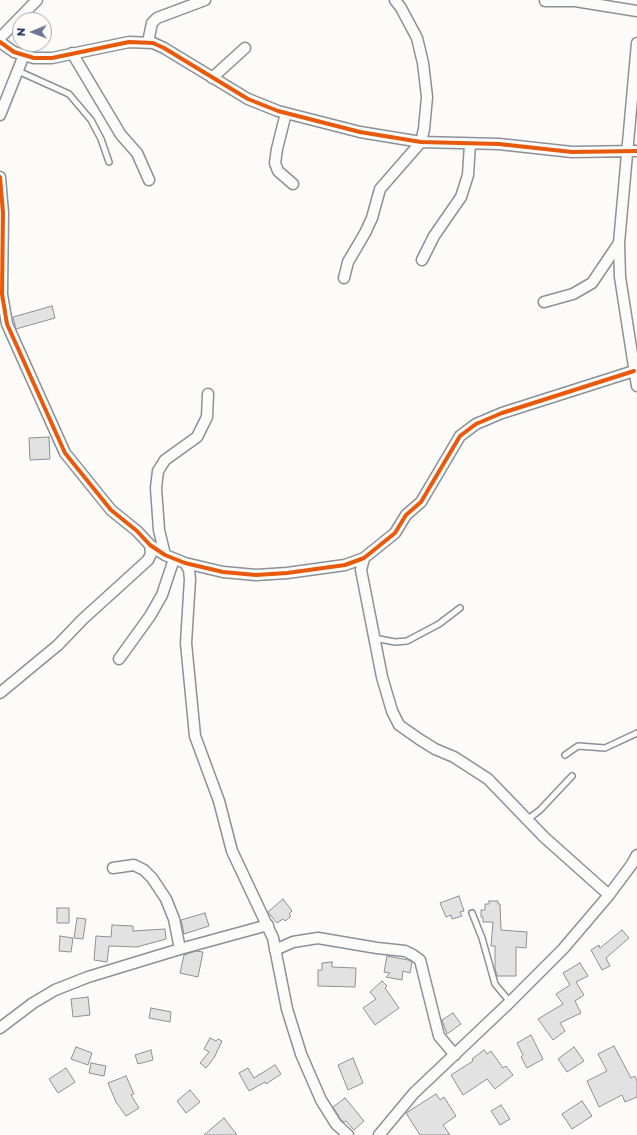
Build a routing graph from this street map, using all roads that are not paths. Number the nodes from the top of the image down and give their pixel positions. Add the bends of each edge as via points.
1 (37, 0) edge
2 (205, 0) edge
3 (394, 0) edge
4 (545, 1) edge
5 (637, 11) edge
6 (0, 38) edge
7 (0, 42) edge
8 (148, 42) junction
9 (637, 43) edge
10 (245, 48) dead end
11 (72, 53) junction
12 (24, 55) junction
13 (18, 71) junction
14 (212, 78) junction
15 (286, 113) junction
16 (0, 115) edge
17 (421, 142) junction
18 (470, 144) junction
19 (637, 151) edge
20 (626, 152) junction
21 (109, 162) dead end
22 (0, 177) edge
23 (149, 180) dead end
24 (293, 184) dead end
25 (619, 243) junction
26 (422, 260) dead end
27 (344, 278) dead end
28 (1, 294) edge
29 (544, 302) dead end
30 (634, 371) junction
31 (637, 386) edge
32 (208, 394) dead end
33 (150, 545) junction
34 (170, 557) junction
35 (364, 558) junction
36 (185, 564) junction
37 (460, 608) dead end
38 (374, 638) junction
39 (119, 659) dead end
40 (0, 693) edge
41 (637, 733) edge
42 (565, 755) dead end
43 (572, 776) dead end
44 (527, 820) junction
45 (637, 855) edge
46 (113, 868) dead end
47 (609, 895) junction
48 (472, 914) dead end
49 (268, 925) junction
50 (180, 949) junction
51 (275, 950) junction
52 (510, 1002) junction
53 (0, 1028) edge
54 (454, 1055) junction
55 (348, 1135) edge
56 (378, 1135) edge

1 - 6 street
2 - 8 street via 157,18 152,23
3 - 17 street via 417,38 423,63 427,96
4 - 5 street via 575,1
7 - 12 street via 14,52
8 - 11 street via 129,42
8 - 14 street via 164,48
9 - 20 street
10 - 14 street
11 - 12 street via 52,58
11 - 23 street via 121,135 137,153
12 - 13 street
13 - 16 street
13 - 21 lane via 70,94 91,120
14 - 15 street via 248,99
15 - 17 street via 360,132
15 - 24 street via 275,163 278,171
17 - 18 street
17 - 27 street via 380,189 372,218 348,262
18 - 20 street via 499,144 572,152
18 - 26 street via 468,175 461,197 434,236
19 - 20 street
20 - 25 street
22 - 28 street via 3,214
25 - 29 street via 592,283 573,294
25 - 30 street via 620,277
28 - 33 street via 14,343 40,394 65,453 111,510
30 - 31 street
30 - 35 street via 502,413 476,424 460,436 421,502 406,516 395,533
32 - 34 street via 207,417 197,437 165,460 158,471 156,488 159,530
33 - 34 street
33 - 40 street via 151,554 148,560 58,645
34 - 36 street
34 - 39 street via 162,596
35 - 36 street via 345,565 256,576
35 - 38 street via 361,570
36 - 49 street via 190,579 186,643 192,721 219,801 232,851
37 - 38 lane via 439,624 407,641 395,642
38 - 44 street via 382,677 399,725 434,749 454,757 488,779
41 - 42 lane via 604,748 578,746
43 - 44 lane
44 - 47 street
45 - 47 street
46 - 50 street via 134,865 152,878 166,898 174,919
47 - 52 street via 563,949
48 - 52 lane via 482,938 495,984
49 - 50 street
49 - 51 street
50 - 53 street via 112,968 55,990
51 - 54 street via 293,942 318,938 405,951 420,958 439,1036
51 - 55 street via 287,1009 311,1080 336,1124
52 - 54 street
54 - 56 street via 414,1093

